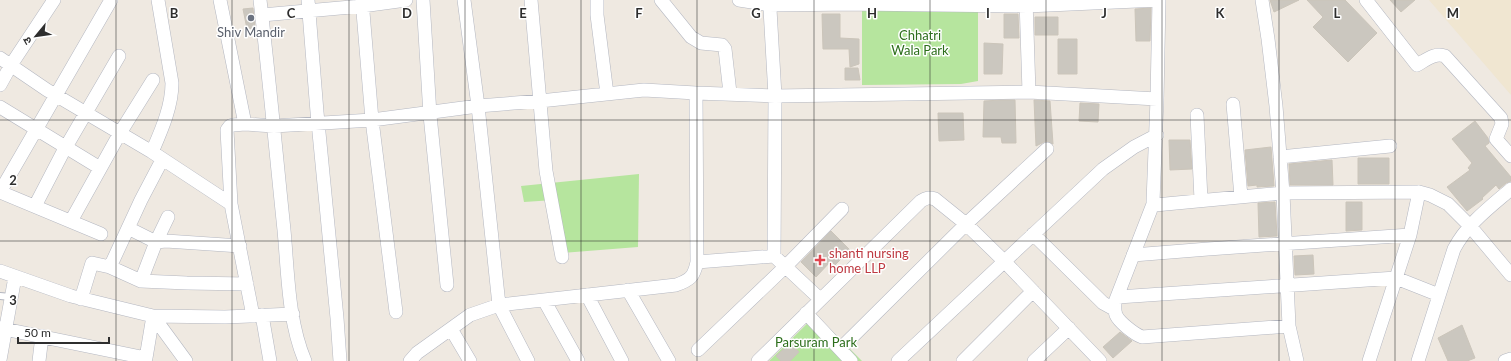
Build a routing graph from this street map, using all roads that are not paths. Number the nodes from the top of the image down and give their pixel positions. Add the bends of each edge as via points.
1 (54, 0) edge
2 (111, 0) edge
3 (158, 0) edge
4 (220, 0) edge
5 (260, 0) edge
6 (406, 0) edge
7 (424, 0) edge
8 (464, 0) edge
9 (531, 0) edge
10 (597, 0) edge
11 (661, 0) edge
12 (739, 0) edge
13 (1159, 0) edge
14 (1262, 0) edge
15 (1366, 0) edge
16 (930, 2) edge
17 (362, 3) edge
18 (1027, 3) edge
19 (768, 5) junction
20 (309, 6) edge
21 (262, 15) junction
22 (119, 56) dead end
23 (6, 62) edge
24 (153, 80) dead end
25 (0, 85) edge
26 (1030, 92) junction
27 (696, 93) junction
28 (730, 93) junction
29 (607, 94) junction
30 (57, 96) junction
31 (775, 96) junction
32 (1158, 99) junction
33 (540, 101) junction
34 (1232, 104) dead end
35 (478, 106) junction
36 (0, 107) edge
37 (86, 113) junction
38 (430, 113) junction
39 (1197, 115) dead end
40 (372, 120) junction
41 (245, 124) junction
42 (319, 124) junction
43 (274, 126) junction
44 (37, 130) junction
45 (120, 133) junction
46 (1157, 135) junction
47 (1390, 146) dead end
48 (67, 147) junction
49 (1047, 149) dead end
50 (157, 156) junction
51 (1511, 156) edge
52 (1280, 157) junction
53 (100, 168) junction
54 (1511, 189) edge
55 (0, 192) edge
56 (1419, 192) junction
57 (1283, 193) junction
58 (1241, 197) junction
59 (1201, 200) junction
60 (231, 204) junction
61 (1153, 204) junction
62 (35, 206) junction
63 (842, 209) dead end
64 (168, 217) dead end
65 (71, 221) junction
66 (966, 224) junction
67 (1470, 226) junction
68 (128, 228) junction
69 (101, 234) dead end
70 (1033, 234) junction
71 (1410, 235) junction
72 (156, 242) junction
73 (1285, 244) junction
74 (240, 246) junction
75 (1133, 255) junction
76 (774, 256) junction
77 (562, 257) dead end
78 (1004, 261) junction
79 (697, 262) junction
80 (786, 266) junction
81 (110, 267) junction
82 (0, 272) edge
83 (1511, 275) edge
84 (1396, 278) junction
85 (141, 280) junction
86 (247, 284) junction
87 (447, 285) dead end
88 (1287, 286) junction
89 (8, 289) edge
90 (628, 290) junction
91 (1033, 291) junction
92 (587, 295) junction
93 (1439, 295) junction
94 (81, 299) junction
95 (820, 299) junction
96 (544, 300) junction
97 (1116, 303) junction
98 (499, 305) junction
99 (396, 312) dead end
100 (806, 313) junction
101 (293, 314) junction
102 (153, 316) junction
103 (257, 316) junction
104 (1289, 326) junction
105 (1069, 328) junction
106 (3, 329) edge
107 (451, 329) junction
108 (42, 336) junction
109 (840, 349) junction
110 (698, 350) dead end
111 (416, 358) edge
112 (1511, 359) edge
113 (0, 360) edge
114 (145, 360) edge
115 (39, 361) edge
116 (186, 361) edge
117 (270, 361) edge
118 (305, 361) edge
119 (340, 361) edge
120 (470, 361) edge
121 (528, 361) edge
122 (578, 361) edge
123 (622, 361) edge
124 (669, 361) edge
125 (758, 361) edge
126 (851, 361) edge
127 (898, 361) edge
128 (963, 361) edge
129 (1034, 361) edge
130 (1100, 361) edge
131 (1297, 361) edge
132 (1369, 361) edge
133 (1418, 361) edge
134 (1505, 361) edge

1 - 23 street
2 - 30 street
3 - 50 street via 172,94
4 - 41 street
5 - 21 street
6 - 17 street
7 - 38 street
8 - 35 street
9 - 33 street
10 - 29 street
11 - 28 street via 690,37 700,43 722,44 725,49
12 - 19 street
13 - 18 street
13 - 32 street
14 - 52 street
15 - 51 street via 1417,65 1433,56 1445,56 1501,118 1501,128 1496,139
16 - 18 street
16 - 19 street
17 - 20 street
17 - 40 street
18 - 26 street
19 - 31 street
20 - 21 street
20 - 42 street
21 - 43 street
22 - 37 street
23 - 25 street
23 - 30 street
24 - 45 street
26 - 31 street
26 - 32 street
27 - 28 street
27 - 29 street via 644,90
27 - 79 street
28 - 31 street
29 - 33 street
30 - 37 street
30 - 44 street
31 - 76 street
32 - 46 street
33 - 35 street
33 - 77 street via 546,171
34 - 58 street
35 - 38 street
35 - 98 street
36 - 44 street
37 - 45 street
37 - 48 street
38 - 40 street
38 - 87 street
39 - 59 street
40 - 42 street
40 - 99 street
41 - 43 street
41 - 60 street via 233,125 227,130
42 - 43 street
42 - 119 street
43 - 101 street
44 - 48 street
44 - 55 street
45 - 50 street
45 - 53 street
46 - 61 street
46 - 70 street via 1103,168
47 - 52 street
48 - 53 street
48 - 62 street
49 - 66 street
50 - 60 street
50 - 68 street
52 - 57 street
53 - 65 street
54 - 67 street
55 - 62 street
56 - 57 street
56 - 67 street via 1448,204
56 - 71 street
57 - 58 street
57 - 73 street
58 - 59 street
59 - 61 street
60 - 74 street
61 - 75 street
62 - 65 street
63 - 80 street
64 - 72 street
65 - 69 street
66 - 78 street
66 - 95 street via 935,199 925,198
66 - 109 street
67 - 83 street
67 - 93 street via 1454,248
68 - 72 street
68 - 81 street
70 - 78 street
70 - 97 street via 1103,303
71 - 73 street
71 - 84 street
72 - 74 street
72 - 85 street
73 - 75 street
73 - 88 street
74 - 86 street
75 - 97 street
76 - 79 street
76 - 80 street
78 - 91 street
78 - 127 street
79 - 90 street via 690,279 676,286
80 - 95 street
80 - 110 street
81 - 85 street
81 - 94 street via 92,263
82 - 89 street
84 - 88 street
84 - 93 street
84 - 132 street
85 - 86 street
86 - 103 street
88 - 97 street
88 - 104 street
89 - 94 street
89 - 106 street
90 - 92 street
90 - 124 street
91 - 105 street
91 - 128 street
92 - 96 street
92 - 123 street
93 - 133 street
94 - 102 street
95 - 100 street
96 - 98 street
96 - 122 street
97 - 104 street via 1118,318 1142,337
98 - 107 street via 470,315
98 - 121 street
100 - 109 street
100 - 125 street
101 - 103 street
101 - 118 street via 299,346
102 - 103 street
102 - 114 street
102 - 116 street
103 - 117 street
104 - 131 street
105 - 129 street
105 - 130 street
106 - 108 street
106 - 113 street
107 - 111 street
107 - 120 street
108 - 114 street
108 - 115 street
109 - 126 street
112 - 134 street

